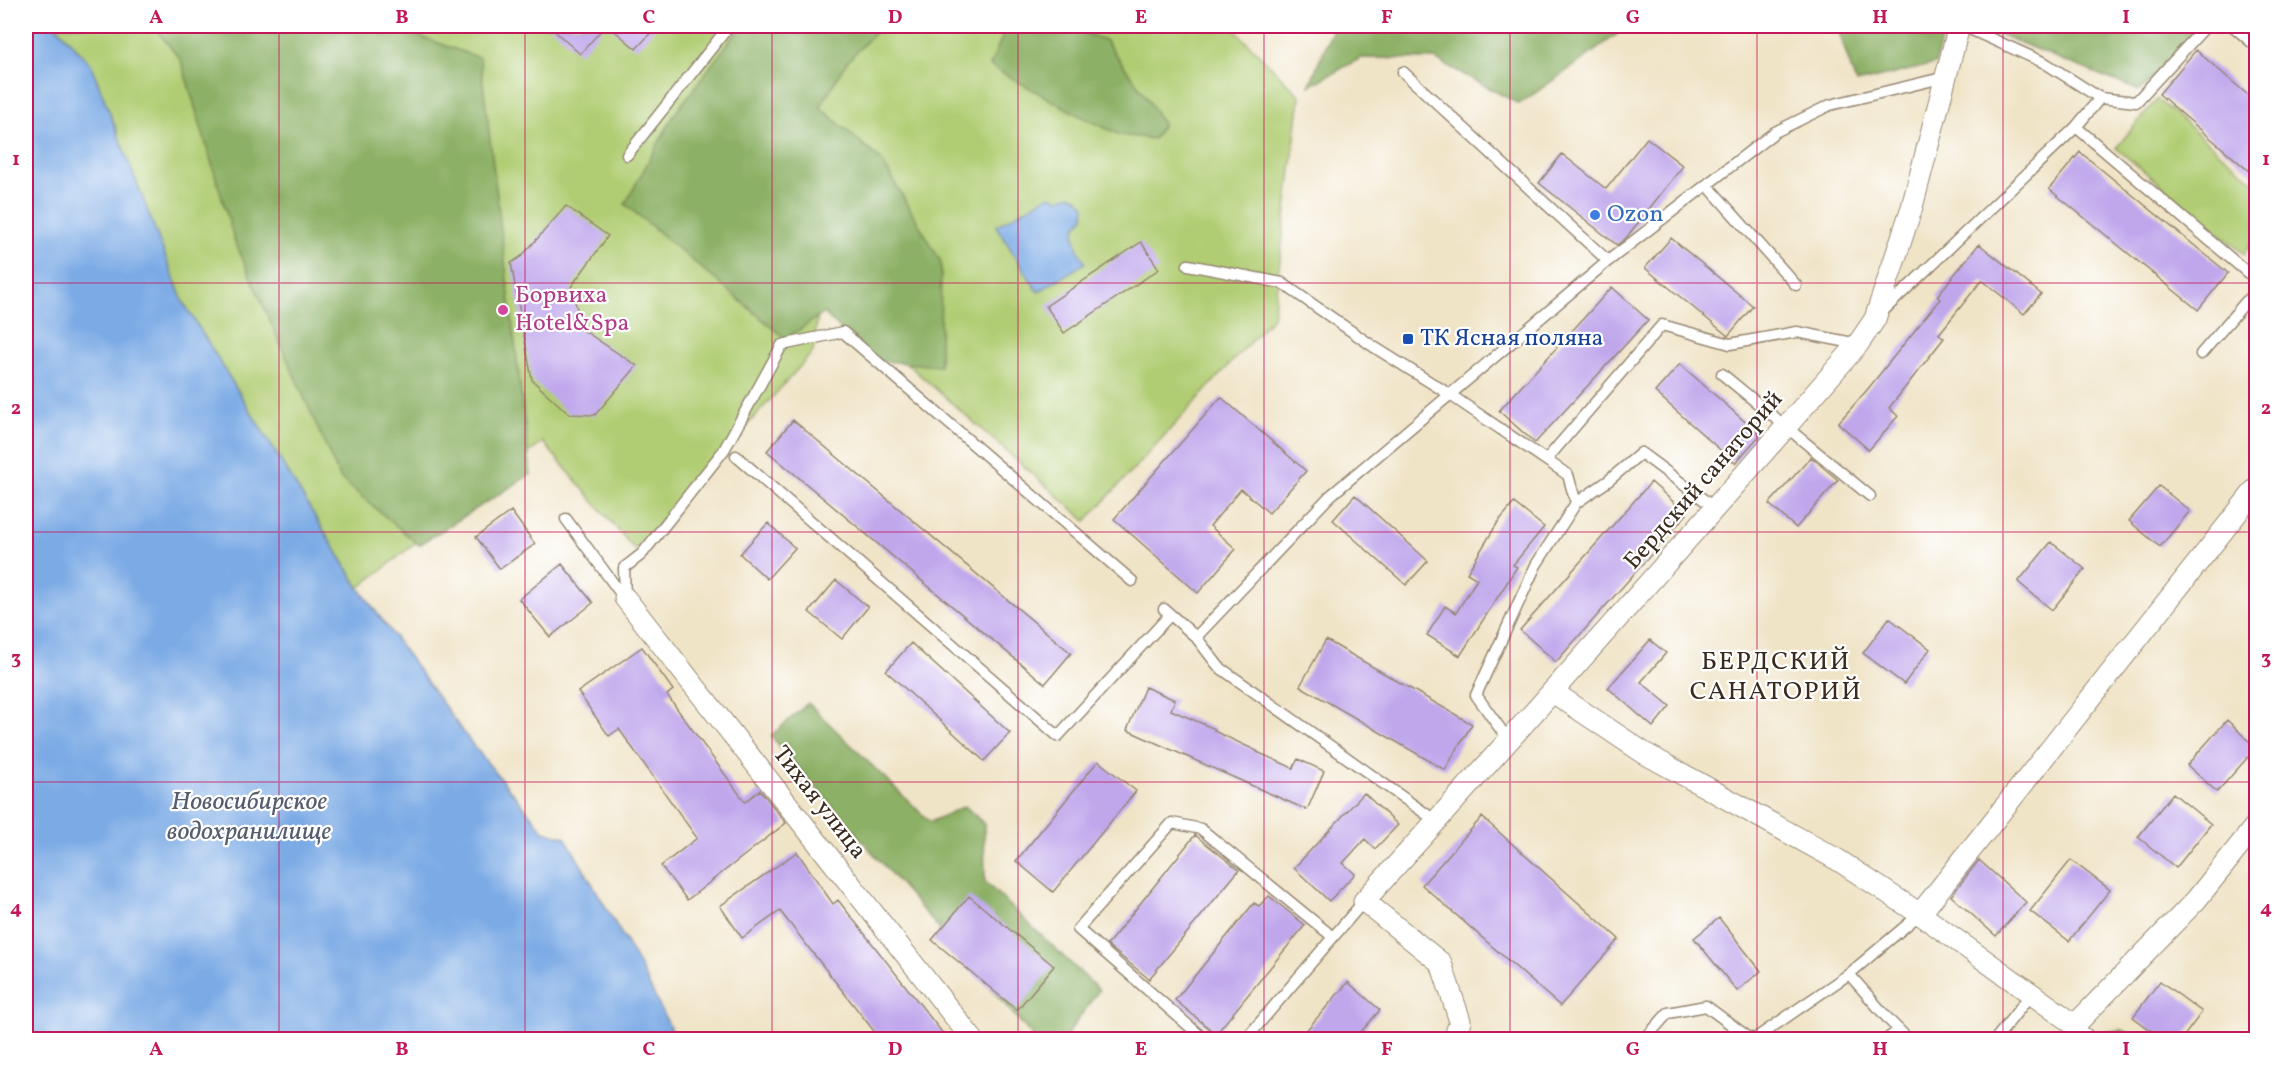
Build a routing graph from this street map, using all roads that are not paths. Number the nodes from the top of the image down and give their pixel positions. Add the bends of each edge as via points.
1 (729, 26) edge
2 (1961, 26) edge
3 (2206, 26) edge
4 (2233, 26) edge
5 (2256, 46) edge
6 (1403, 72) dead end
7 (1946, 77) junction
8 (2100, 98) junction
9 (2076, 127) junction
10 (627, 155) dead end
11 (1708, 186) junction
12 (1608, 261) junction
13 (1188, 265) dead end
14 (2248, 273) dead end
15 (1796, 285) dead end
16 (2256, 290) edge
17 (1875, 319) junction
18 (1858, 344) junction
19 (2201, 354) dead end
20 (1722, 374) dead end
21 (1449, 394) junction
22 (1785, 428) junction
23 (736, 456) dead end
24 (1546, 460) junction
25 (2256, 489) edge
26 (1870, 496) dead end
27 (1576, 503) junction
28 (1715, 508) junction
29 (566, 519) dead end
30 (1132, 581) dead end
31 (625, 598) junction
32 (1196, 637) junction
33 (1553, 692) junction
34 (1509, 742) junction
35 (1437, 821) junction
36 (2256, 825) edge
37 (1364, 901) junction
38 (1920, 914) junction
39 (1333, 937) junction
40 (1849, 974) junction
41 (2031, 994) junction
42 (2075, 1025) junction
43 (1899, 1029) junction
44 (973, 1040) edge
45 (1205, 1040) edge
46 (1245, 1040) edge
47 (1454, 1040) edge
48 (1644, 1040) edge
49 (1752, 1040) edge
50 (1887, 1040) edge
51 (1909, 1040) edge
52 (1995, 1040) edge
53 (2094, 1040) edge

1 - 10 lane
2 - 7 street, Бердский санаторий
2 - 8 lane via 2045,63
3 - 8 lane via 2136,102
4 - 5 lane
6 - 12 lane
7 - 11 lane via 1830,105 1775,132
7 - 17 street, Бердский санаторий via 1911,207
8 - 9 lane
9 - 14 lane
9 - 17 lane
11 - 12 lane
11 - 15 lane
12 - 21 lane
13 - 21 lane via 1282,283
16 - 19 lane
17 - 18 street, Бердский санаторий
18 - 22 street, Бердский санаторий
18 - 24 lane via 1797,332 1730,344 1662,326
20 - 22 lane
21 - 24 lane
21 - 32 lane via 1330,496
22 - 26 lane
22 - 28 street, Бердский санаторий
23 - 32 lane via 1058,736 1167,612
24 - 27 lane via 1568,476
25 - 38 street
27 - 28 lane via 1641,453
27 - 34 lane via 1536,566 1476,695
28 - 33 street, Бердский санаторий
29 - 31 lane
30 - 31 lane via 843,332 782,345 724,450 642,554 624,568
31 - 44 street, Тихая улица
32 - 35 lane via 1219,667
33 - 34 street, Бердский санаторий
33 - 38 street via 1644,753 1838,860
34 - 35 street, Бердский санаторий
35 - 37 street, Бердский санаторий
36 - 42 street via 2196,900
37 - 39 lane
37 - 47 street via 1441,963 1460,1021
38 - 40 lane
38 - 41 street
39 - 45 lane via 1202,829 1172,824 1078,929
39 - 46 lane
40 - 43 lane
40 - 49 lane
41 - 42 street
41 - 52 lane
42 - 53 lane
43 - 50 lane
43 - 51 lane
48 - 49 lane via 1668,1013 1706,1006

